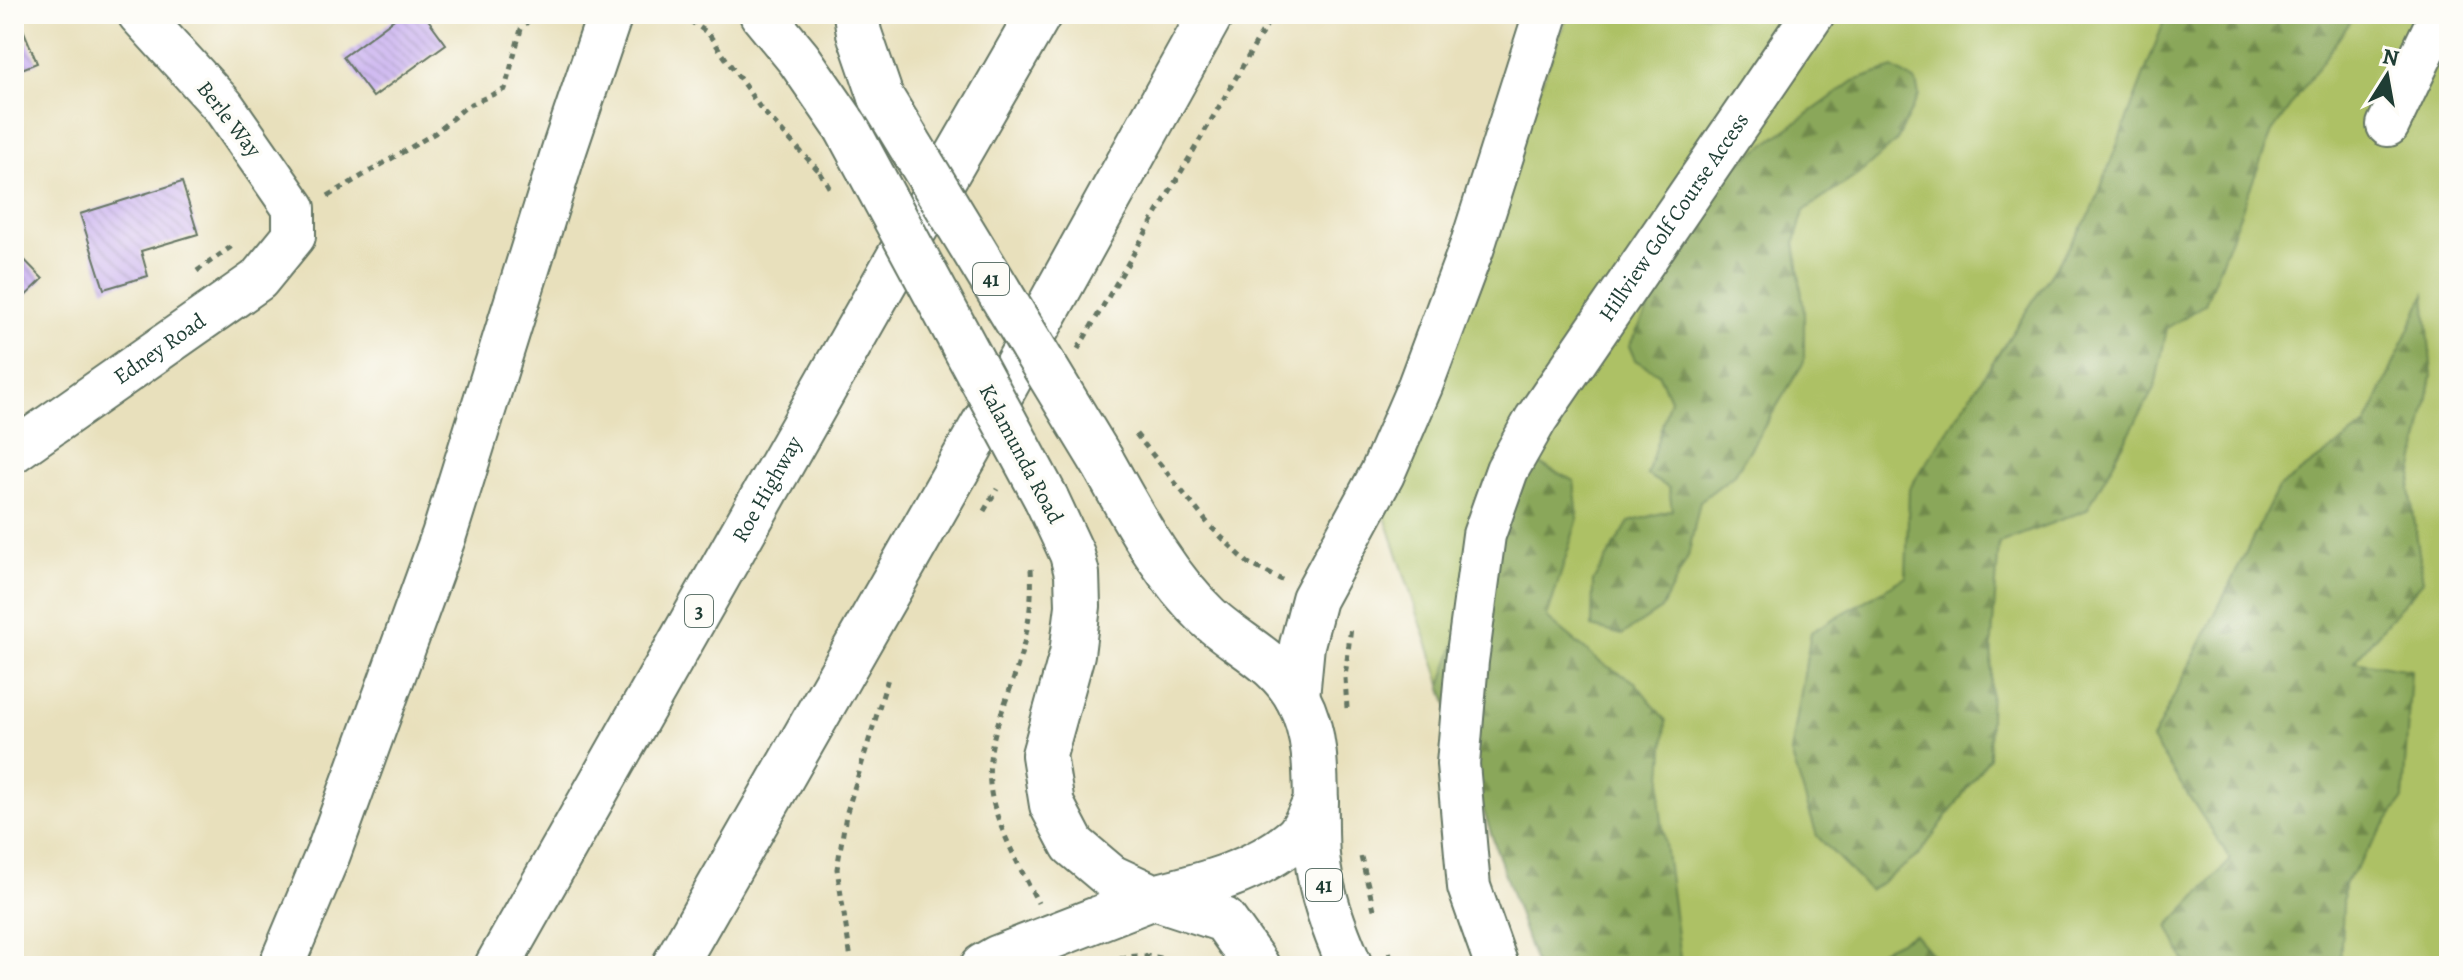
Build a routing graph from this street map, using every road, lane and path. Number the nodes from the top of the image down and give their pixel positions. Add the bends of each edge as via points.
1 (139, 14) edge
2 (534, 14) edge
3 (610, 14) edge
4 (680, 14) edge
5 (762, 14) edge
6 (856, 14) edge
7 (1039, 14) edge
8 (1211, 14) edge
9 (1546, 14) edge
10 (1813, 14) edge
11 (2441, 14) edge
12 (2388, 125) dead end
13 (820, 172) dead end
14 (317, 201) dead end
15 (294, 236) joint
16 (14, 451) edge
17 (889, 675) dead end
18 (1297, 697) junction
19 (1316, 801) junction
20 (1154, 897) junction
21 (281, 966) edge
22 (497, 966) edge
23 (674, 966) edge
24 (852, 966) edge
25 (983, 966) edge
26 (1096, 966) edge
27 (1183, 966) edge
28 (1257, 966) edge
29 (1350, 966) edge
30 (1497, 966) edge

1 - 15 street, Berle Way via 232,119 294,208
2 - 14 path via 521,29 505,89 467,106 435,133
3 - 21 main road via 444,535 328,854
4 - 13 path via 708,33 761,109
5 - 20 main road, Kalamunda Road / 41, bridge via 846,127 1072,554 1078,596 1072,654 1044,755 1052,805 1073,845 1111,877
6 - 18 main road, 41, bridge via 881,97 1140,529 1177,584 1210,619 1276,671
7 - 22 main road, Roe Highway / 3
8 - 23 main road
9 - 18 main road via 1472,247 1420,386 1382,474 1314,599
10 - 30 street, Hillview Golf Course Access via 1536,419 1507,470 1484,535 1458,764 1469,887
11 - 12 street
15 - 16 street, Edney Road via 258,280
17 - 24 path via 846,815 837,869
18 - 19 main road, 41 via 1309,725
19 - 20 main road via 1296,838 1260,861 1217,882
19 - 29 main road, 41 via 1317,857 1333,926
20 - 25 main road
20 - 28 main road, Kalamunda Road / 41 via 1224,920
26 - 27 path via 1140,954

